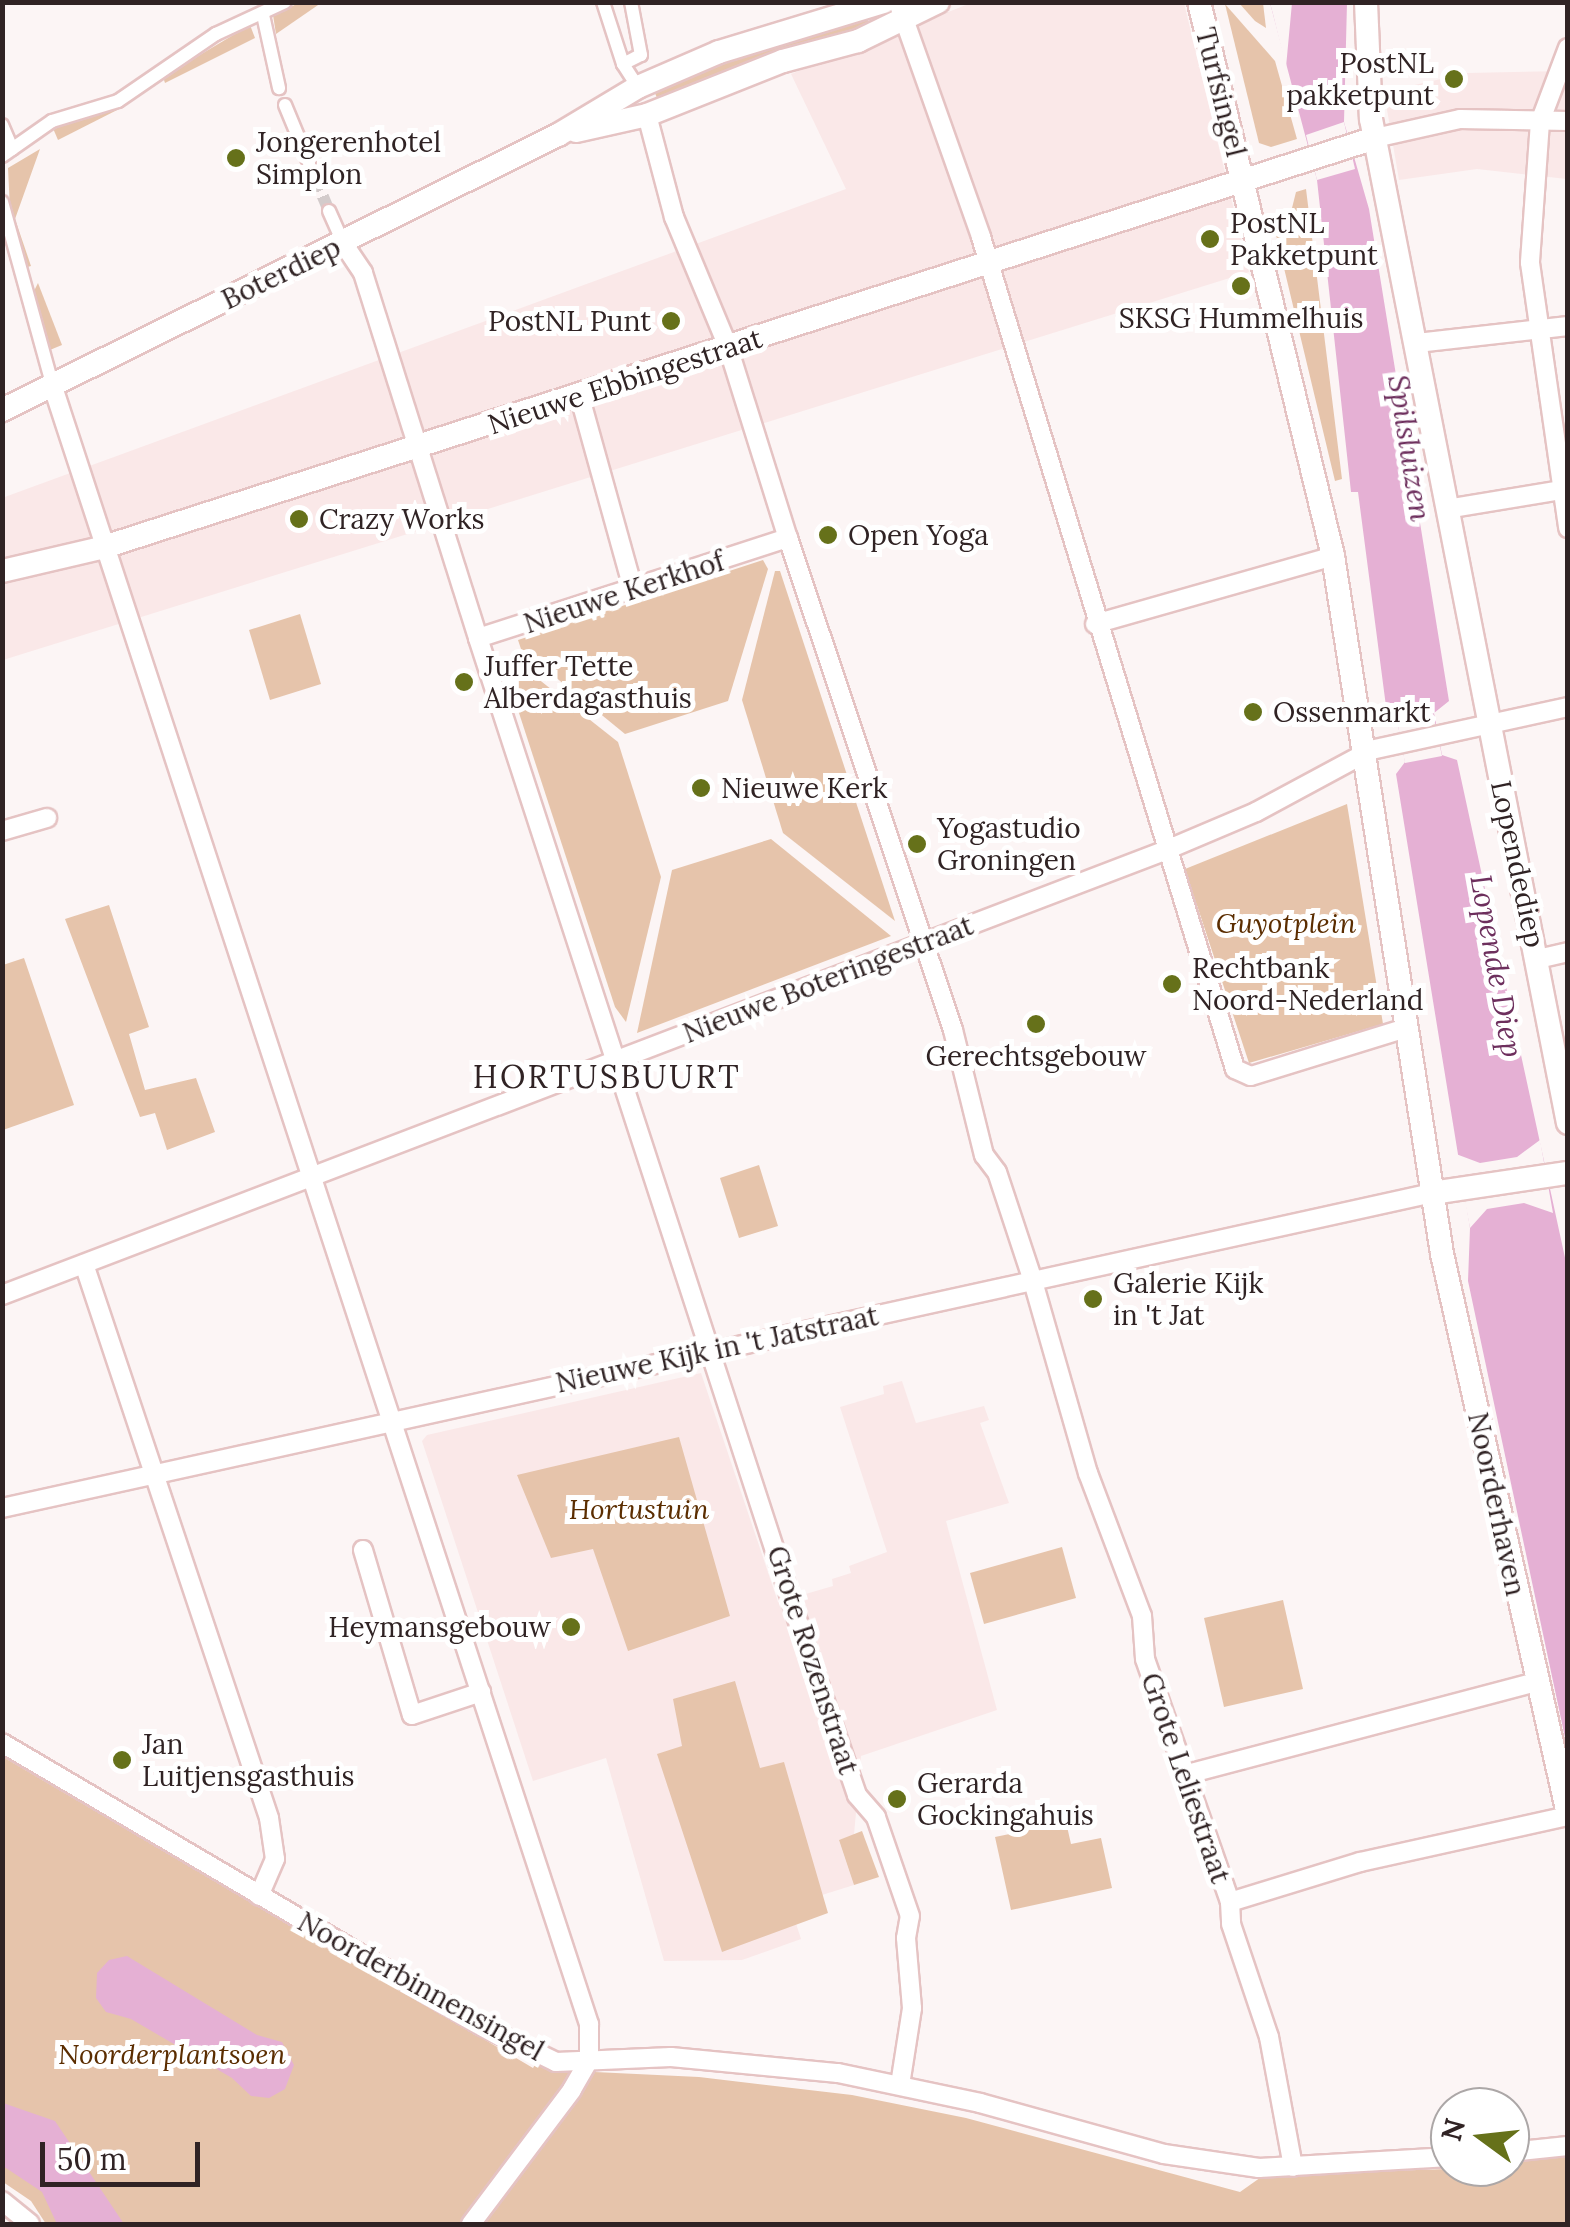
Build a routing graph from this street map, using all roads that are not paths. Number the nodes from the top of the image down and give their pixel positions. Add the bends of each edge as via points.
1 (603, 2) edge
2 (631, 2) edge
3 (884, 2) edge
4 (938, 2) edge
5 (1198, 2) edge
6 (1366, 2) edge
7 (285, 3) edge
8 (901, 12) edge
9 (263, 15) junction
10 (1568, 48) edge
11 (622, 64) junction
12 (638, 87) junction
13 (279, 88) dead end
14 (285, 105) dead end
15 (647, 115) junction
16 (1540, 122) junction
17 (1568, 122) edge
18 (2, 124) edge
19 (558, 135) junction
20 (1376, 138) junction
21 (7, 152) edge
22 (309, 163) tunnel mouth
23 (1244, 182) junction
24 (2, 202) edge
25 (330, 211) tunnel mouth
26 (343, 243) junction
27 (987, 266) junction
28 (1568, 326) edge
29 (1537, 330) junction
30 (1417, 343) junction
31 (728, 348) junction
32 (53, 387) junction
33 (579, 394) junction
34 (2, 410) edge
35 (419, 447) junction
36 (1565, 490) edge
37 (1447, 510) junction
38 (1568, 528) edge
39 (788, 538) junction
40 (102, 548) junction
41 (1333, 556) junction
42 (2, 571) edge
43 (634, 592) junction
44 (1095, 624) junction
45 (478, 638) junction
46 (1568, 706) edge
47 (1488, 723) junction
48 (1365, 754) junction
49 (47, 818) dead end
50 (2, 831) edge
51 (1164, 851) junction
52 (923, 941) junction
53 (1568, 952) edge
54 (1538, 959) junction
55 (1406, 1028) junction
56 (616, 1061) junction
57 (1568, 1124) edge
58 (1557, 1175) edge
59 (312, 1176) junction
60 (1432, 1193) junction
61 (84, 1264) junction
62 (1032, 1278) junction
63 (2, 1296) edge
64 (709, 1350) junction
65 (392, 1421) junction
66 (156, 1475) junction
67 (2, 1508) edge
68 (363, 1550) dead end
69 (1536, 1682) junction
70 (481, 1692) junction
71 (2, 1743) edge
72 (1184, 1775) junction
73 (1568, 1815) edge
74 (260, 1896) junction
75 (1230, 1902) junction
76 (589, 2060) junction
77 (900, 2085) junction
78 (1568, 2146) edge
79 (1530, 2150) edge
80 (1430, 2158) edge
81 (1293, 2167) junction
82 (2, 2201) edge
83 (30, 2224) edge
84 (471, 2224) edge

1 - 11 street
2 - 11 street via 641,54
3 - 12 street, Boterdiep via 734,47
4 - 8 street, Boterdiep
5 - 23 street, Turfsingel
6 - 20 street
7 - 9 street
8 - 15 street, Boterdiep
8 - 27 street
9 - 13 street
9 - 21 street via 216,34 118,101 52,121
10 - 16 street
11 - 12 street
12 - 19 street, Boterdiep
14 - 22 street
15 - 19 street, Boterdiep
15 - 31 street via 674,217
16 - 17 street
16 - 20 street via 1460,120
16 - 29 street via 1530,263
18 - 21 street
19 - 26 street, Boterdiep
20 - 23 street, Nieuwe Ebbingestraat
20 - 30 street
23 - 27 street, Nieuwe Ebbingestraat
23 - 41 street
24 - 32 street
25 - 26 street
26 - 32 street, Boterdiep
26 - 35 street via 363,273
27 - 31 street, Nieuwe Ebbingestraat
27 - 44 street
28 - 29 street
29 - 30 street
29 - 36 street
30 - 37 street
31 - 33 street, Nieuwe Ebbingestraat
31 - 39 street
32 - 34 street, Boterdiep
32 - 40 street
33 - 35 street, Nieuwe Ebbingestraat
33 - 43 street
35 - 40 street, Nieuwe Ebbingestraat
35 - 45 street
36 - 37 street
36 - 38 street
37 - 47 street
39 - 43 street, Nieuwe Kerkhof
39 - 52 street
40 - 42 street, Nieuwe Ebbingestraat
40 - 59 street
41 - 44 street
41 - 48 street
43 - 45 street, Nieuwe Kerkhof
44 - 51 street
45 - 56 street
46 - 47 street, Nieuwe Boteringestraat
47 - 48 street, Nieuwe Boteringestraat
47 - 54 street, Lopendediep
48 - 51 street, Nieuwe Boteringestraat
48 - 55 street
49 - 50 street
51 - 52 street, Nieuwe Boteringestraat
51 - 55 street via 1234,1069 1242,1076
52 - 56 street, Nieuwe Boteringestraat
52 - 62 street, Grote Leliestraat
53 - 54 street
54 - 57 street, Lopendediep
55 - 60 street
56 - 59 street, Nieuwe Boteringestraat
56 - 64 street, Grote Rozenstraat
58 - 60 street
59 - 61 street, Nieuwe Boteringestraat
59 - 65 street
60 - 62 street, Nieuwe Kijk in 't Jatstraat
60 - 69 street, Noorderhaven
61 - 63 street, Nieuwe Boteringestraat
61 - 66 street
62 - 64 street, Nieuwe Kijk in 't Jatstraat
62 - 72 street, Grote Leliestraat via 1088,1473 1142,1616 1144,1659
64 - 65 street, Nieuwe Kijk in 't Jatstraat
64 - 77 street, Grote Rozenstraat via 857,1795 876,1818 910,1916 912,2008
65 - 66 street, Nieuwe Kijk in 't Jatstraat
65 - 70 street
66 - 67 street, Nieuwe Kijk in 't Jatstraat
66 - 74 street via 274,1834 275,1859
68 - 70 street via 412,1715
69 - 72 street
69 - 73 street, Noorderhaven
70 - 76 street via 589,2024
71 - 74 street, Noorderbinnensingel
72 - 75 street, Grote Leliestraat
73 - 75 street via 1360,1862
74 - 76 street, Noorderbinnensingel via 518,2046 556,2062
75 - 81 street, Grote Leliestraat via 1277,2069
76 - 77 street, Noorderbinnensingel via 671,2057
76 - 84 street
77 - 81 street, Noorderbinnensingel via 1164,2154
78 - 79 street
80 - 81 street, Noorderbinnensingel
82 - 83 street

